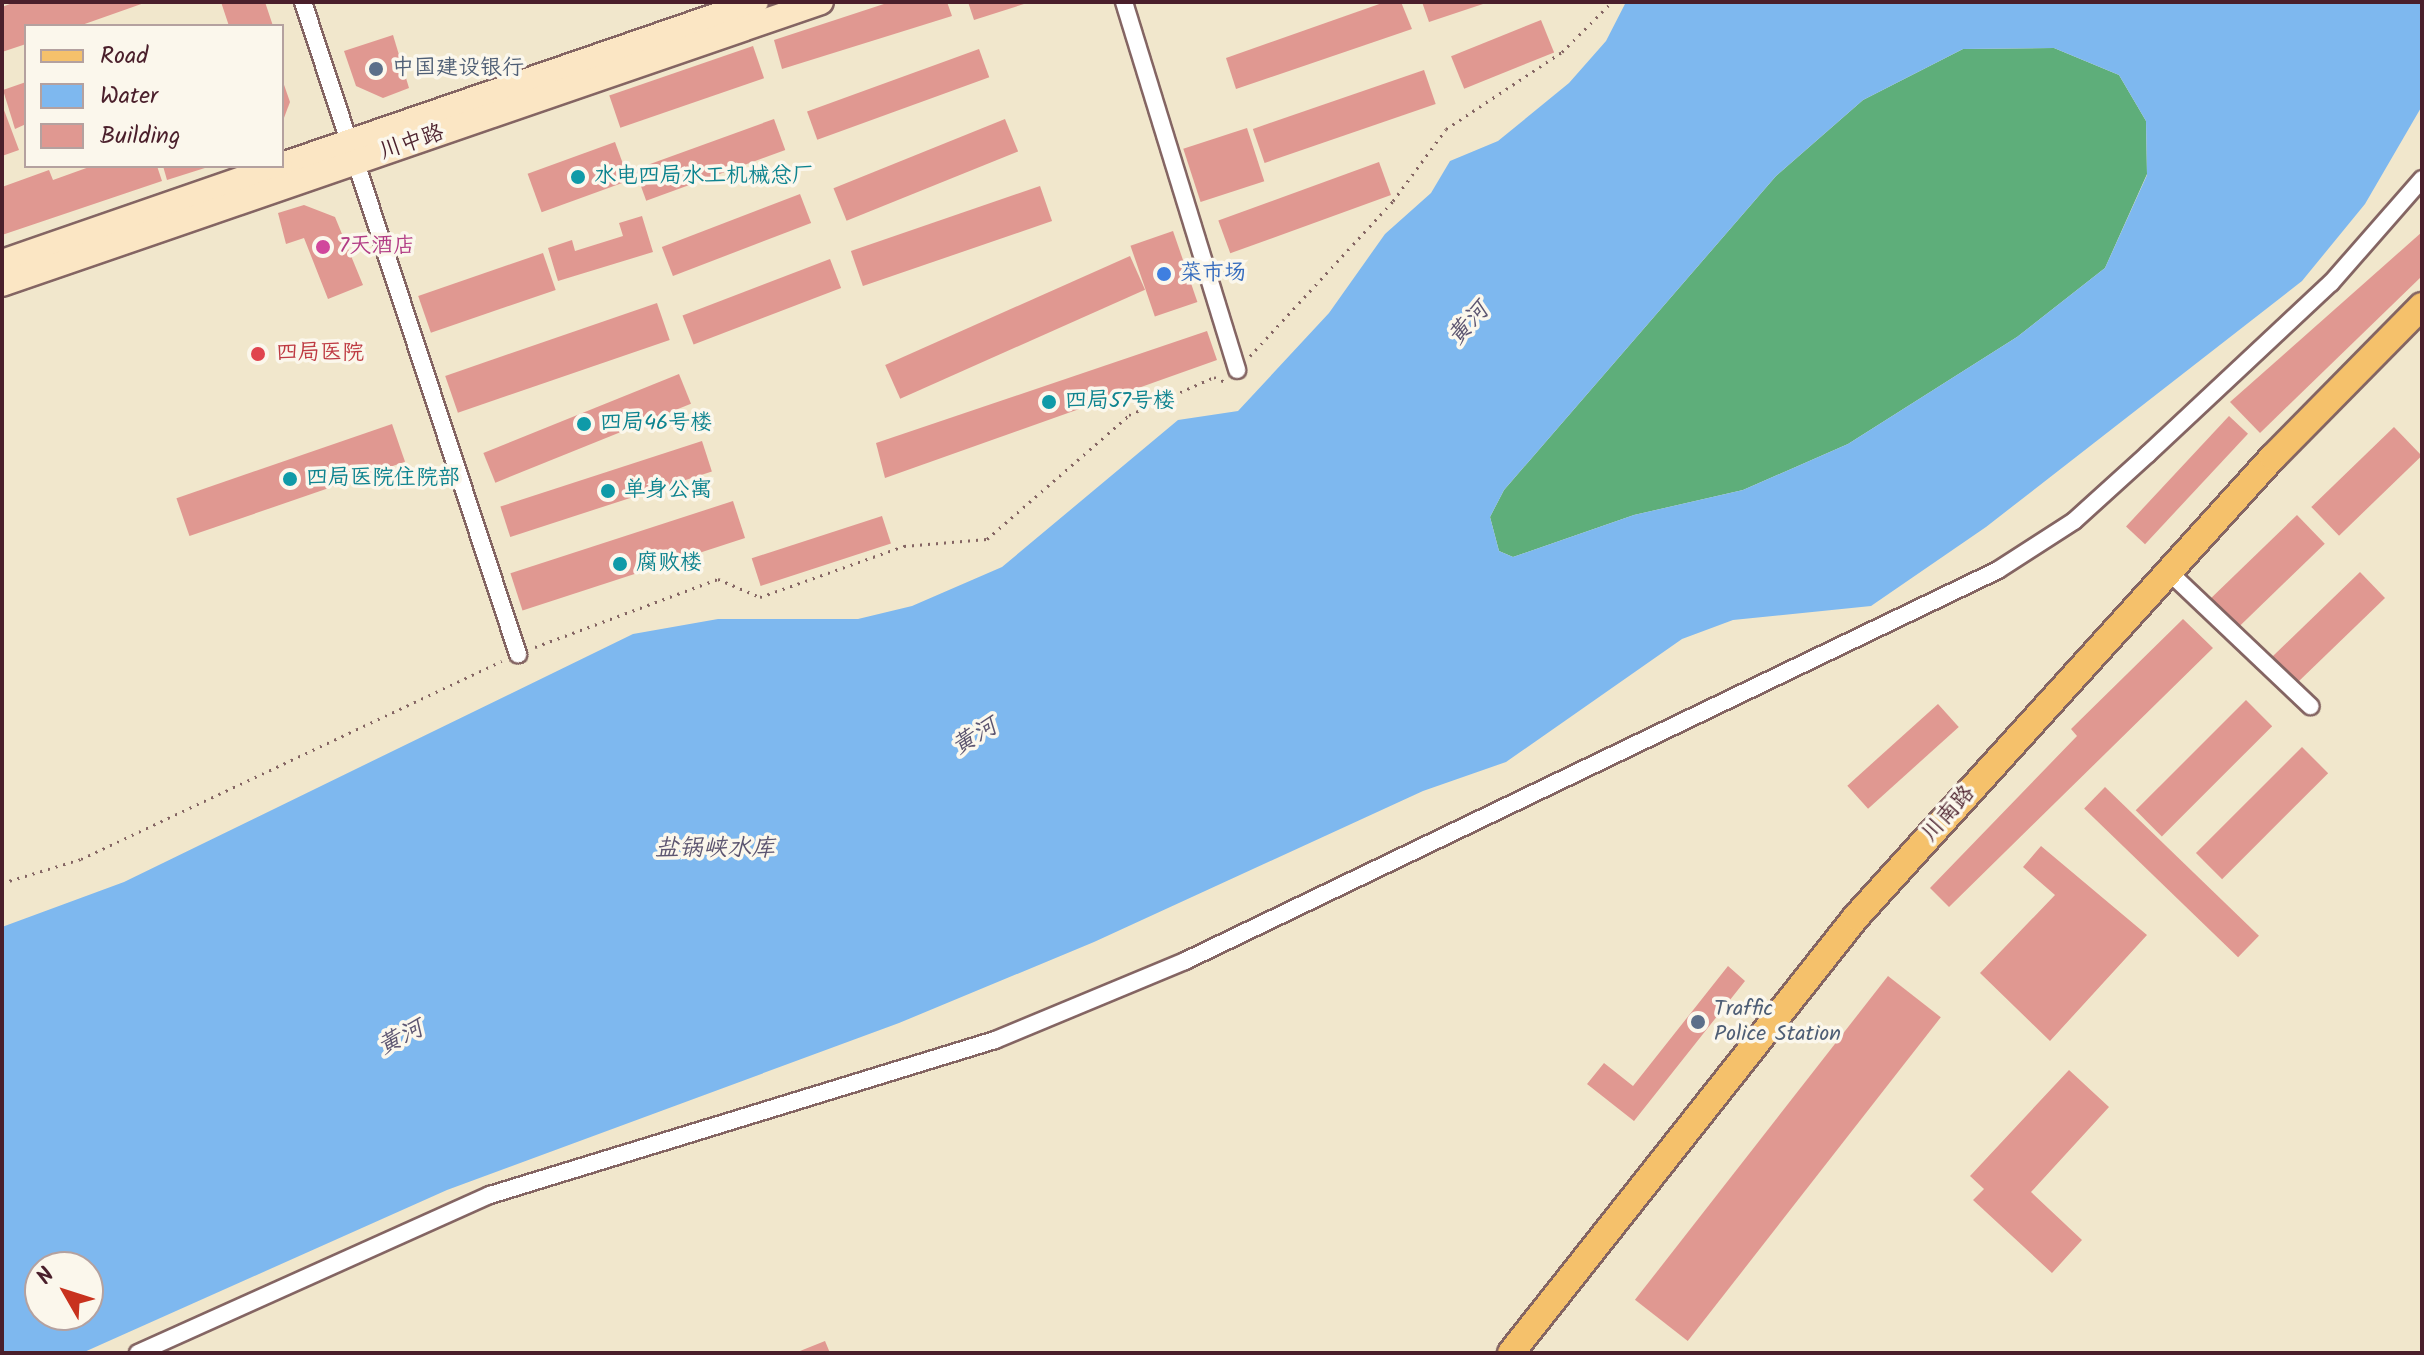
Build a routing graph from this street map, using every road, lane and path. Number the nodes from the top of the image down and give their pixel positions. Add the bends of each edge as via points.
1 (303, 2) edge
2 (756, 2) edge
3 (821, 2) edge
4 (1124, 2) edge
5 (1612, 2) edge
6 (354, 152) junction
7 (284, 165) edge
8 (275, 168) edge
9 (2422, 179) edge
10 (2, 262) edge
11 (2, 284) edge
12 (2422, 306) edge
13 (1237, 370) junction
14 (2169, 572) junction
15 (518, 654) junction
16 (2310, 706) dead end
17 (2, 883) edge
18 (138, 1353) edge
19 (1511, 1353) edge

1 - 6 street
2 - 6 street, 川中路
3 - 6 street, 川中路
4 - 13 street
5 - 13 path via 1562,52 1446,129 1393,201
6 - 7 street, 川中路
6 - 11 street, 川中路
6 - 15 street
8 - 10 street, 川中路
9 - 18 street via 2331,283 2148,454 2074,521 1998,570 1171,967 995,1040 490,1195
12 - 14 main road, 川南路
13 - 15 path via 1224,384 1214,377 1129,415 987,539 904,546 760,597 718,579
14 - 16 street
14 - 19 main road, 川南路 via 1856,917
15 - 17 path via 81,859

